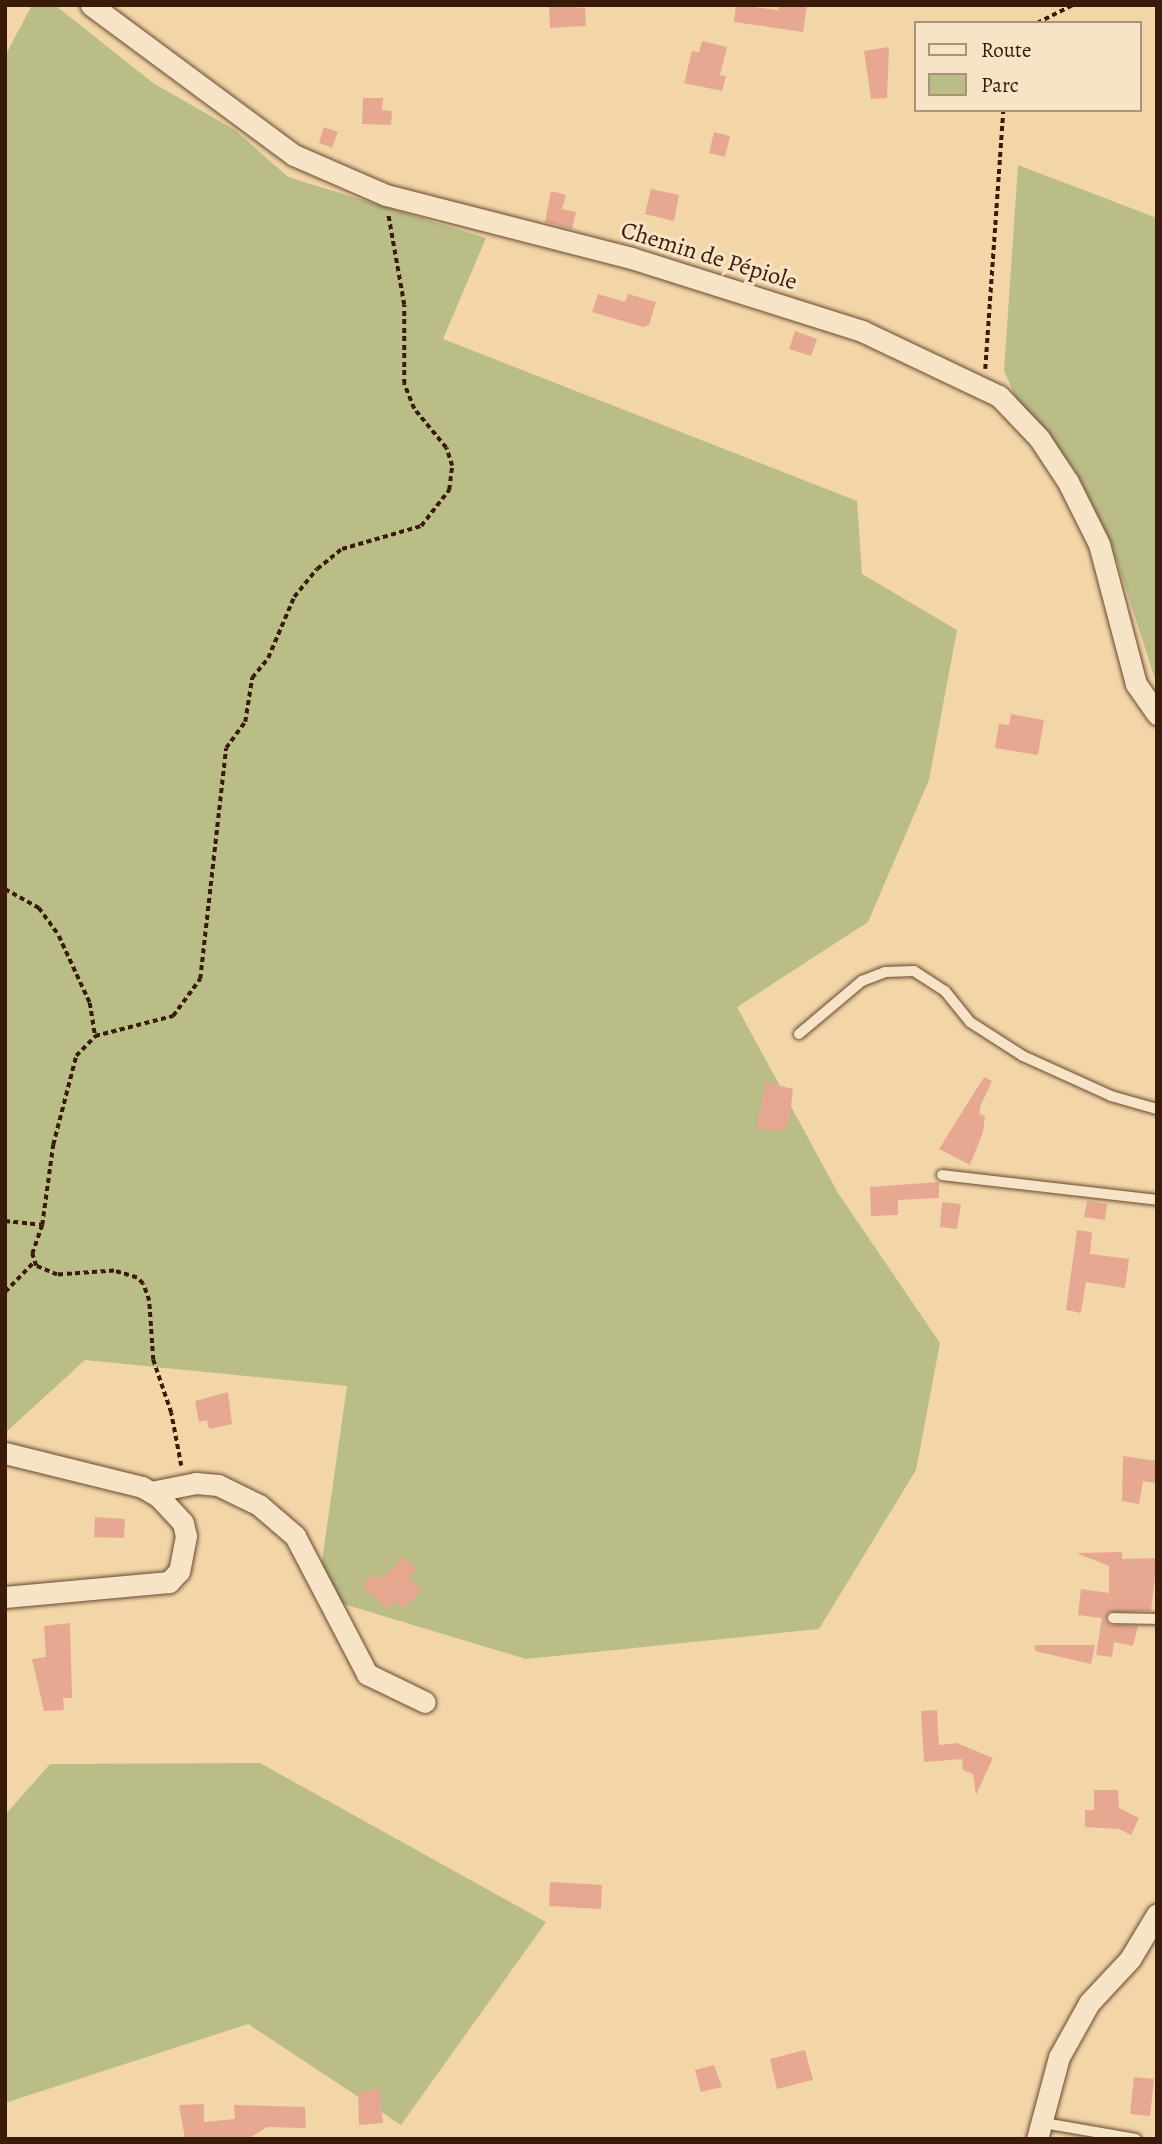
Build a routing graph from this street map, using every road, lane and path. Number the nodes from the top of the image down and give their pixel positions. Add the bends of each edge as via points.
1 (90, 5) edge
2 (1073, 5) edge
3 (1041, 21) edge
4 (1003, 112) edge
5 (386, 195) junction
6 (983, 388) junction
7 (1157, 714) edge
8 (5, 836) edge
9 (5, 867) edge
10 (5, 889) edge
11 (799, 1034) dead end
12 (96, 1036) junction
13 (1157, 1109) edge
14 (942, 1175) dead end
15 (1157, 1200) edge
16 (5, 1221) edge
17 (42, 1225) junction
18 (33, 1263) junction
19 (5, 1292) edge
20 (5, 1453) edge
21 (161, 1490) junction
22 (5, 1597) edge
23 (1113, 1618) dead end
24 (1157, 1619) edge
25 (425, 1702) dead end
26 (1157, 1914) edge
27 (1040, 2131) edge
28 (1136, 2139) edge

1 - 5 street, Chemin de Pépiole via 294,155
2 - 3 path
4 - 6 path
5 - 6 street, Chemin de Pépiole via 631,258 862,331
5 - 12 path via 389,236 404,305 404,384 414,409 446,449 452,466 449,490 421,526 342,549 317,569 294,597 268,659 253,678 245,722 226,748 200,979 173,1016
6 - 7 street, Chemin de Pépiole via 999,396 1039,438 1068,482 1099,544 1136,684
8 - 9 path
10 - 12 path via 39,908 59,936 90,1003
11 - 13 lane via 862,981 885,972 914,971 945,991 970,1022 1023,1056 1111,1096
12 - 17 path via 76,1056 53,1145
14 - 15 lane
16 - 17 path
17 - 18 path
18 - 19 path
18 - 21 path via 57,1275 114,1271 143,1284 149,1301 153,1360 183,1459
20 - 21 street
21 - 22 street via 183,1523 179,1572 169,1582
21 - 25 street via 218,1485 259,1505 295,1536 340,1630 367,1674
23 - 24 lane
26 - 27 street via 1130,1959 1089,2003 1059,2057
27 - 28 lane

